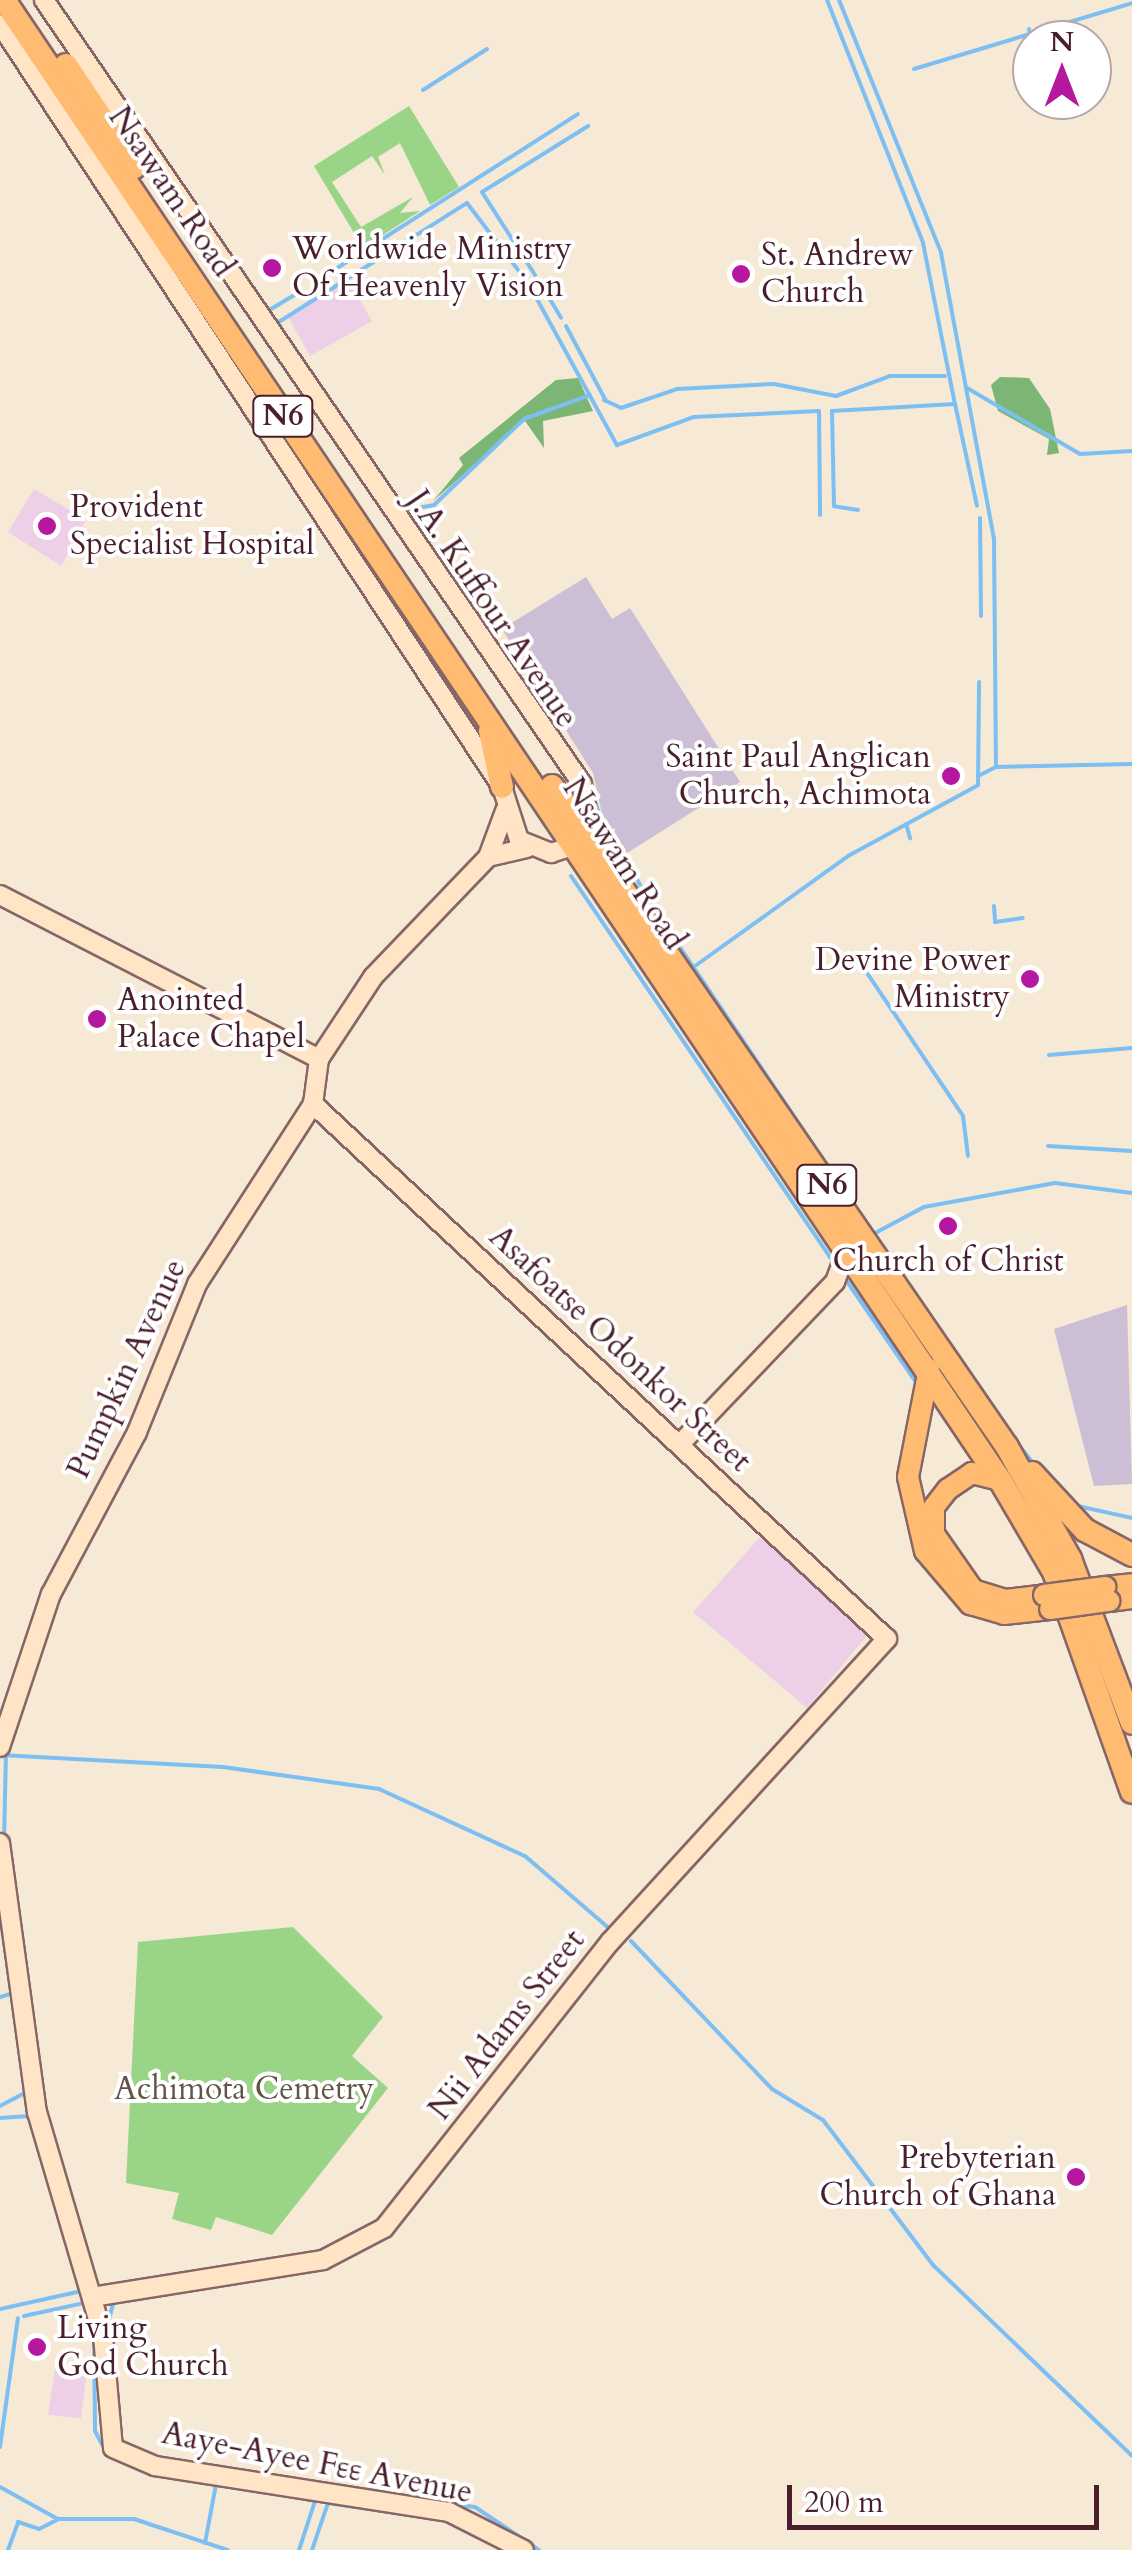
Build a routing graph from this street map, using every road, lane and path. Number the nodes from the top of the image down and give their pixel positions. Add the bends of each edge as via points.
1 (4, 0) edge
2 (22, 0) edge
3 (44, 0) edge
4 (0, 24) edge
5 (481, 704) junction
6 (503, 799) junction
7 (566, 839) junction
8 (488, 856) junction
9 (0, 895) edge
10 (319, 1058) junction
11 (313, 1104) junction
12 (845, 1254) junction
13 (868, 1288) junction
14 (826, 1292) junction
15 (929, 1368) junction
16 (681, 1443) junction
17 (1007, 1447) junction
18 (1000, 1480) junction
19 (1132, 1554) edge
20 (1132, 1584) edge
21 (1107, 1594) junction
22 (1132, 1598) edge
23 (1047, 1602) junction
24 (887, 1639) joint
25 (1132, 1723) edge
26 (0, 1747) edge
27 (1132, 1792) edge
28 (0, 1842) edge
29 (92, 2297) junction
30 (524, 2550) edge

1 - 5 highway, Nsawam Road / N6
2 - 7 highway, Nsawam Road / N6
3 - 7 street, J.A. Kuffour Avenue via 582,784
4 - 6 street
5 - 6 highway
5 - 7 highway, Nsawam Road / N6
6 - 7 street
6 - 8 street
7 - 8 street
7 - 12 highway, Nsawam Road / N6
7 - 17 highway, Nsawam Road / N6 via 648,922
8 - 10 street via 373,977
9 - 10 street
10 - 11 street, Pumpkin Avenue
11 - 16 street, Asafoatse Odonkor Street
11 - 26 street, Pumpkin Avenue via 196,1284 136,1432 52,1594
12 - 13 highway, Nsawam Road / N6
12 - 14 street
13 - 14 street
13 - 15 highway, Nsawam Road / N6
14 - 16 street
15 - 18 highway, Nsawam Road / N6
15 - 23 main road via 908,1477 925,1551 970,1604 1004,1614
16 - 24 street, Asafoatse Odonkor Street
17 - 19 highway via 1085,1530
17 - 25 highway, Nsawam Road / N6 via 1070,1560
18 - 23 main road via 972,1473 948,1489 934,1507 934,1534 973,1590
18 - 27 highway, Nsawam Road / N6 via 1060,1588
20 - 21 main road
21 - 22 main road
21 - 23 main road, bridge
24 - 29 street, Nii Adams Street via 610,1942 384,2228 323,2260
28 - 29 street, Aaye-Ayee Fɛɛ Avenue via 37,2112
29 - 30 street, Aaye-Ayee Fɛɛ Avenue via 113,2448 155,2466 449,2512

